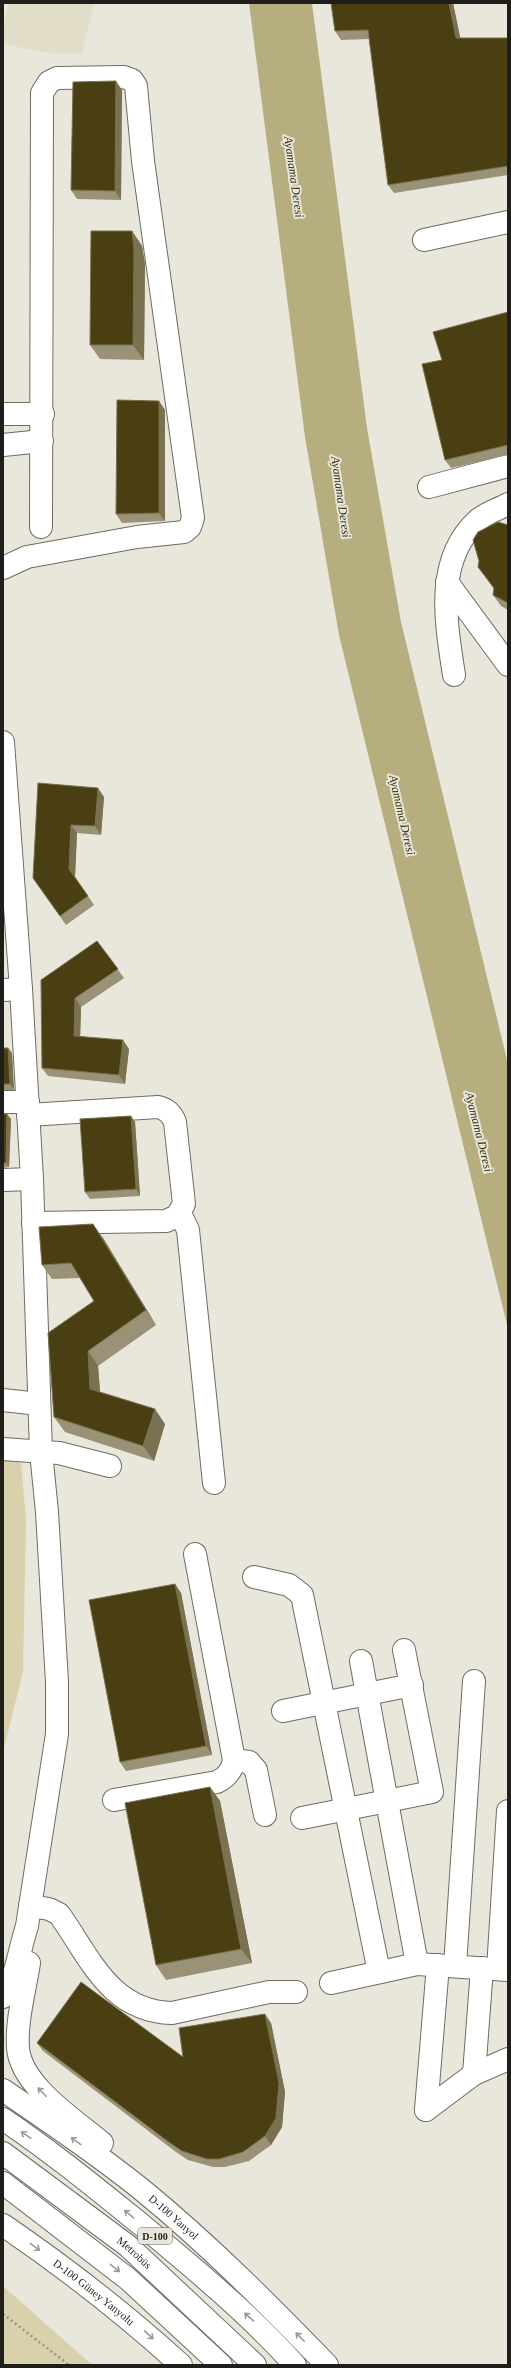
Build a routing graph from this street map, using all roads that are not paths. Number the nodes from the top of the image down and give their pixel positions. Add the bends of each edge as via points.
1 (508, 222) edge
2 (424, 240) dead end
3 (3, 414) edge
4 (43, 414) junction
5 (42, 441) junction
6 (3, 445) edge
7 (508, 466) edge
8 (429, 487) dead end
9 (508, 504) edge
10 (41, 527) dead end
11 (3, 568) edge
12 (447, 582) junction
13 (508, 665) edge
14 (454, 675) dead end
15 (3, 742) edge
16 (7, 828) edge
17 (12, 989) edge
18 (3, 1102) edge
19 (28, 1108) junction
20 (32, 1179) junction
21 (3, 1180) edge
22 (180, 1213) junction
23 (33, 1224) junction
24 (3, 1400) edge
25 (39, 1404) junction
26 (3, 1449) edge
27 (41, 1452) junction
28 (110, 1466) dead end
29 (214, 1483) dead end
30 (195, 1554) dead end
31 (254, 1577) dead end
32 (404, 1650) dead end
33 (361, 1661) dead end
34 (474, 1681) dead end
35 (412, 1685) junction
36 (367, 1694) junction
37 (324, 1703) junction
38 (283, 1711) dead end
39 (234, 1760) junction
40 (114, 1800) dead end
41 (387, 1801) junction
42 (346, 1809) junction
43 (508, 1811) edge
44 (265, 1815) dead end
45 (302, 1818) dead end
46 (28, 1916) junction
47 (417, 1964) junction
48 (447, 1966) junction
49 (496, 1969) edge
50 (379, 1972) junction
51 (331, 1983) dead end
52 (296, 1992) dead end
53 (3, 1997) edge
54 (508, 2058) edge
55 (474, 2074) junction
56 (3, 2090) edge
57 (3, 2119) edge
58 (3, 2153) edge
59 (3, 2182) edge
60 (3, 2202) edge
61 (3, 2225) edge
62 (192, 2234) junction
63 (84, 2244) junction
64 (181, 2365) edge
65 (221, 2365) edge
66 (255, 2365) edge
67 (295, 2365) edge
68 (328, 2365) edge

1 - 2 main road
3 - 4 main road
4 - 5 main road
4 - 11 main road via 42,93 49,82 57,78 124,77 132,80 136,86 143,161 193,518 190,527 184,532 136,537 27,557
5 - 6 main road
5 - 10 main road
7 - 8 main road
9 - 12 main road via 479,519 457,546
12 - 13 main road
12 - 14 main road via 446,624
15 - 16 main road
16 - 17 main road
17 - 19 main road
18 - 19 main road
19 - 20 main road
19 - 22 main road via 164,1108 173,1116 175,1122 184,1204
20 - 21 main road
20 - 23 main road
22 - 23 main road via 172,1220 166,1221
22 - 29 main road via 188,1230
23 - 25 main road
24 - 25 main road
25 - 27 main road
26 - 27 main road
27 - 28 main road via 59,1453
27 - 46 main road via 57,1682 57,1734
30 - 39 main road
31 - 37 main road via 289,1585 302,1595
32 - 35 main road
33 - 36 main road
34 - 48 main road
35 - 36 main road
35 - 41 main road via 432,1792
36 - 37 main road
36 - 41 main road
37 - 38 main road
37 - 42 main road
39 - 40 main road via 228,1774 217,1782
39 - 44 main road via 249,1762 256,1770
41 - 42 main road
41 - 47 main road
42 - 45 main road
42 - 50 main road
43 - 49 main road
46 - 52 main road via 49,1909 59,1914 97,1974 116,1993 155,2013 172,2013 269,1992
46 - 53 main road via 13,1983
62 -> 46 main road via 142,2177 42,2093 21,2063 18,2048 20,2024 30,1956
47 - 48 main road
47 - 50 main road
48 - 49 main road
48 - 55 main road via 426,2110
49 - 55 main road
50 - 51 main road
54 - 55 main road
62 -> 56 main road, D-100 Yanyol via 141,2189
67 -> 57 main road, D-100 via 259,2326 172,2250 76,2172
58 - 66 main road, Metrobüs via 128,2246
59 - 63 main road
60 - 63 main road
61 -> 64 main road, D-100 Güney Yanyolu via 84,2282 138,2325
68 -> 62 main road, D-100 Yanyol via 263,2299
63 -> 65 main road via 128,2279

